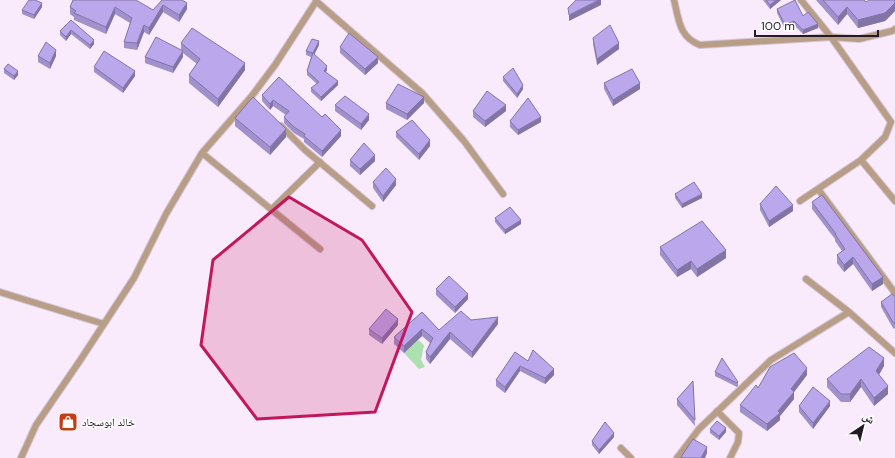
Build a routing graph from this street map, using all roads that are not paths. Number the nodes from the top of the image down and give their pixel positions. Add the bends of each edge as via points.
1 (674, 0) edge
2 (801, 0) edge
3 (316, 1) edge
4 (894, 31) edge
5 (832, 37) junction
6 (251, 97) junction
7 (256, 102) edge
8 (278, 123) edge
9 (202, 153) junction
10 (861, 160) junction
11 (320, 162) junction
12 (818, 189) junction
13 (503, 194) dead end
14 (800, 201) dead end
15 (895, 201) edge
16 (372, 206) dead end
17 (272, 209) junction
18 (320, 249) dead end
19 (806, 279) dead end
20 (0, 292) edge
21 (895, 293) edge
22 (849, 312) junction
23 (104, 324) junction
24 (895, 353) edge
25 (717, 411) junction
26 (621, 448) dead end
27 (21, 458) edge
28 (631, 458) edge
29 (677, 458) edge
30 (730, 458) edge

1 - 5 street via 685,35 700,45
2 - 5 street
3 - 6 street
3 - 13 street via 422,93 464,141
4 - 5 street via 859,39
5 - 10 street via 891,122 885,137
6 - 7 street
6 - 9 street
8 - 11 street
9 - 17 street
9 - 23 street via 166,214 134,278
10 - 12 street
10 - 15 street
11 - 16 street
11 - 17 street
12 - 14 street
12 - 21 street
17 - 18 street
19 - 22 street
20 - 23 street
22 - 24 street
22 - 25 street via 770,360
23 - 27 street via 36,425
25 - 29 street
25 - 30 street via 739,433 738,442
26 - 28 street

